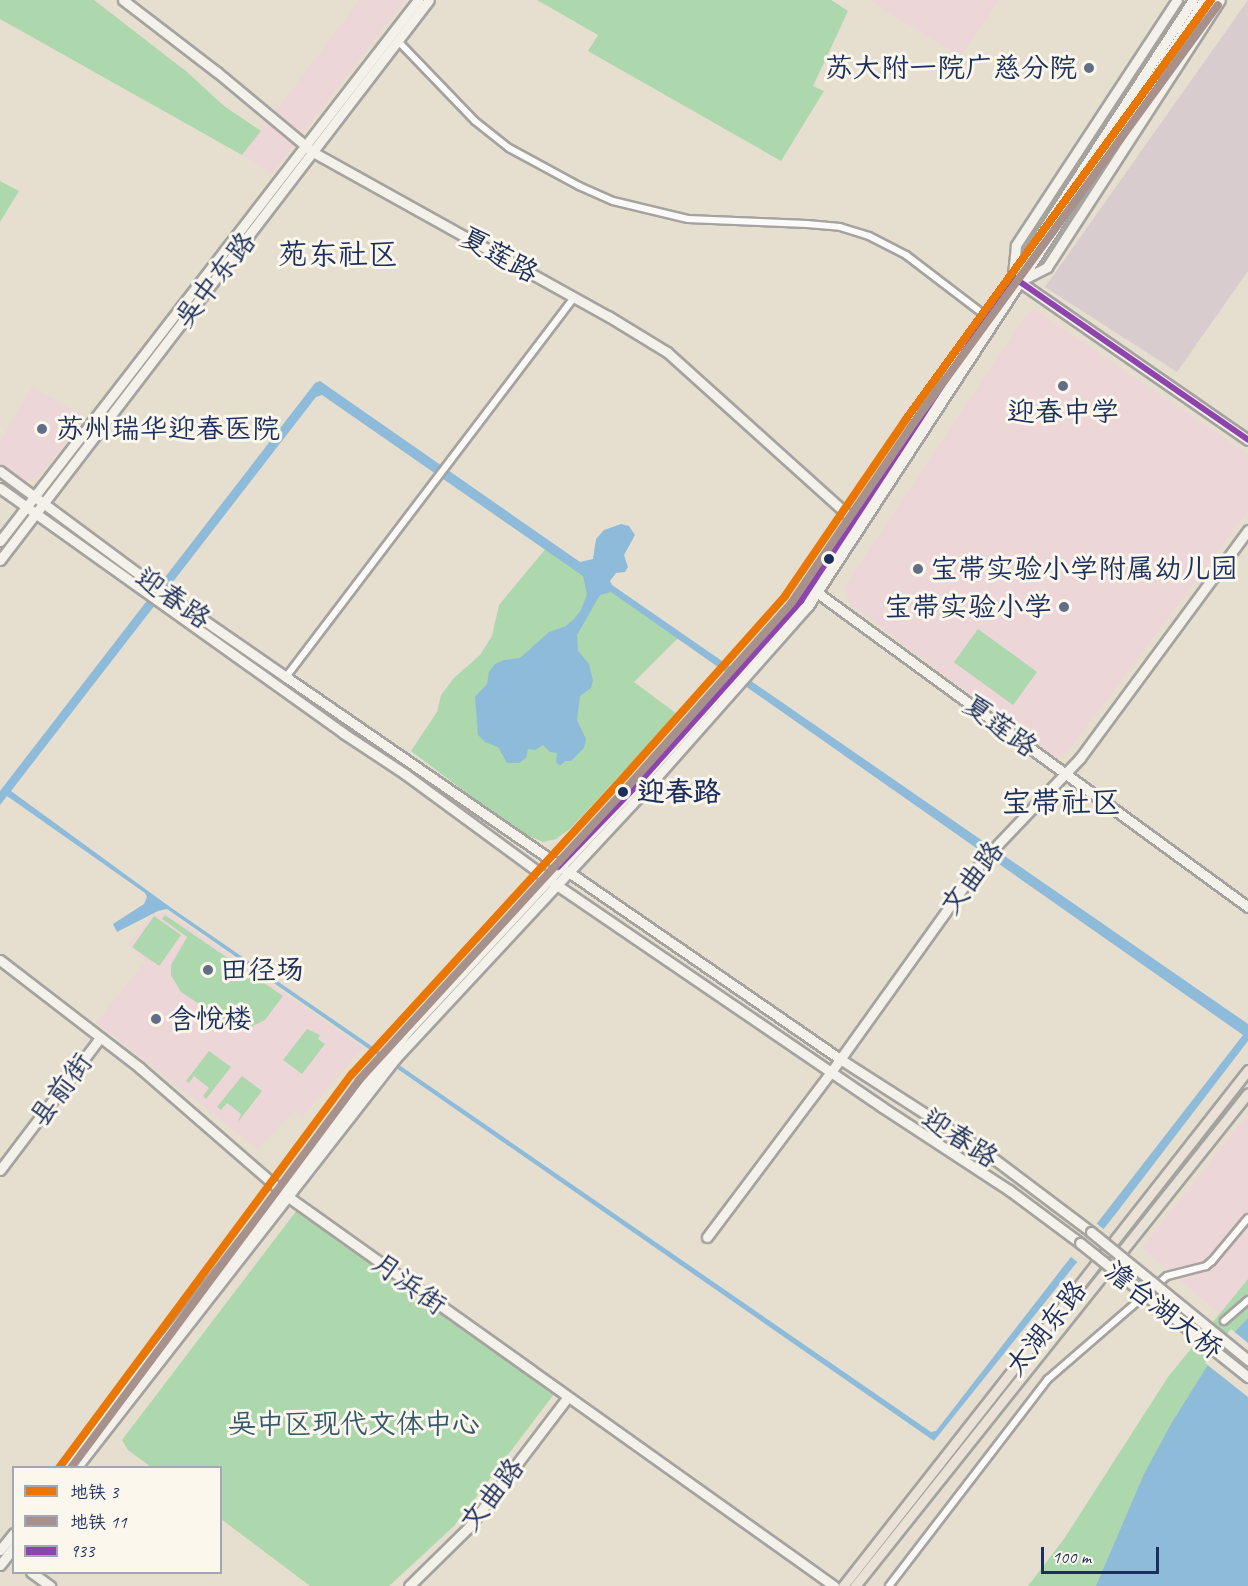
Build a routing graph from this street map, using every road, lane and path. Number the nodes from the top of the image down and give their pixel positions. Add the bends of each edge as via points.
1 (123, 0) edge
2 (418, 0) edge
3 (429, 0) edge
4 (1176, 0) edge
5 (1193, 0) edge
6 (1204, 0) edge
7 (1220, 0) edge
8 (398, 41) junction
9 (1158, 62) junction
10 (310, 149) junction
11 (1017, 279) junction
12 (574, 297) junction
13 (987, 317) junction
14 (1248, 440) edge
15 (0, 471) edge
16 (0, 488) edge
17 (39, 500) junction
18 (26, 508) junction
19 (35, 515) junction
20 (858, 524) junction
21 (1248, 530) edge
22 (0, 541) edge
23 (0, 560) edge
24 (814, 590) junction
25 (285, 677) junction
26 (1066, 774) junction
27 (562, 870) junction
28 (552, 881) junction
29 (1248, 907) edge
30 (0, 960) edge
31 (100, 1038) junction
32 (840, 1059) junction
33 (1248, 1070) edge
34 (831, 1072) junction
35 (1248, 1093) edge
36 (0, 1170) edge
37 (284, 1194) junction
38 (1248, 1218) edge
39 (1090, 1232) joint
40 (707, 1237) dead end
41 (1080, 1243) joint
42 (1248, 1300) edge
43 (1224, 1321) dead end
44 (1248, 1360) edge
45 (1248, 1377) edge
46 (567, 1398) junction
47 (65, 1466) edge
48 (77, 1466) edge
49 (12, 1537) edge
50 (4, 1553) edge
51 (0, 1564) edge
52 (34, 1574) edge
53 (50, 1586) edge
54 (409, 1586) edge
55 (834, 1586) edge
56 (843, 1586) edge
57 (855, 1586) edge
58 (889, 1586) edge

1 - 10 main road, 夏莲路
2 - 10 main road, 吴中东路
3 - 8 main road, 吴中东路
4 - 11 main road via 1016,245
5 - 9 main road
6 - 9 main road
7 - 11 main road via 1047,267
8 - 10 main road, 吴中东路
8 - 13 street via 447,94 499,140 579,186 613,201 688,219 807,224 869,236 906,255
9 - 11 main road
10 - 12 main road, 夏莲路
10 - 17 main road, 吴中东路
11 - 13 main road
11 - 14 main road
11 - 20 main road
12 - 20 main road, 夏莲路 via 681,363
12 - 25 street
13 - 20 main road
15 - 17 main road, 迎春路
16 - 18 main road, 迎春路
17 - 18 main road, 吴中东路
17 - 19 main road, 吴中东路
17 - 25 main road, 迎春路
18 - 19 main road, 迎春路
18 - 22 main road, 吴中东路
19 - 23 main road, 吴中东路
19 - 28 main road, 迎春路
20 - 24 main road
21 - 26 main road, 文曲路
24 - 26 main road, 夏莲路
24 - 27 main road via 756,661
25 - 27 main road, 迎春路
26 - 29 main road, 夏莲路
26 - 32 main road, 文曲路 via 984,857
27 - 28 main road
27 - 32 main road, 迎春路
28 - 34 main road, 迎春路
28 - 37 main road via 391,1057
30 - 31 main road, 月浜街
31 - 36 main road, 县前街
31 - 37 main road, 月浜街
32 - 34 main road, 文曲路
32 - 39 main road, 迎春路 via 985,1152
33 - 56 main road, 太湖东路
34 - 40 main road, 文曲路
34 - 41 main road, 迎春路 via 1009,1190
35 - 57 main road, 太湖东路
37 - 46 main road, 月浜街
37 - 47 main road
37 - 48 main road
38 - 58 street via 1212,1262 1167,1276 1048,1379
39 - 44 main road, 澹台湖大桥, bridge
41 - 45 main road, 澹台湖大桥, bridge
42 - 43 street
46 - 54 main road, 文曲路 via 468,1528
46 - 55 main road, 月浜街
49 - 50 main road
50 - 51 main road
52 - 53 main road

